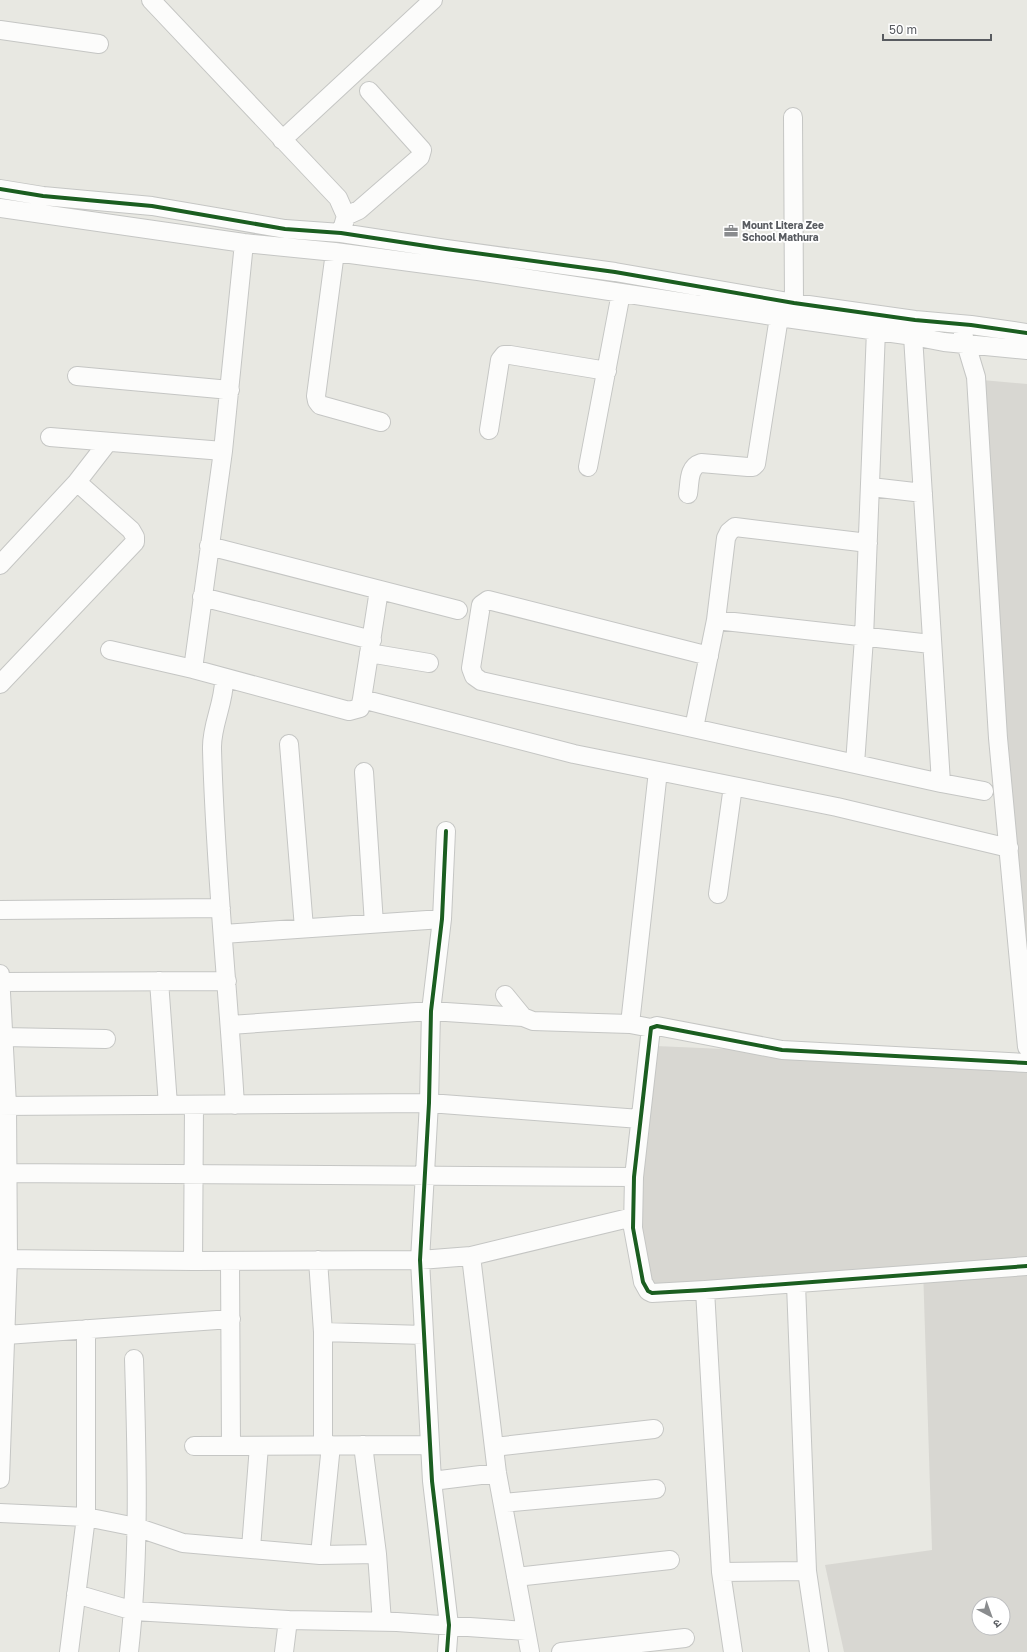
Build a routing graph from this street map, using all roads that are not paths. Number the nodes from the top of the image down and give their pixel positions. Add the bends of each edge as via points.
1 (151, 0) edge
2 (433, 0) edge
3 (0, 30) edge
4 (99, 44) dead end
5 (369, 91) dead end
6 (793, 117) dead end
7 (282, 140) junction
8 (0, 189) edge
9 (0, 208) edge
10 (343, 224) junction
11 (282, 228) junction
12 (244, 243) junction
13 (280, 246) junction
14 (335, 252) junction
15 (494, 265) junction
16 (621, 293) junction
17 (794, 303) junction
18 (779, 317) junction
19 (959, 324) junction
20 (876, 330) junction
21 (1027, 333) edge
22 (913, 336) junction
23 (967, 344) junction
24 (1027, 350) edge
25 (607, 371) junction
26 (77, 376) dead end
27 (230, 390) junction
28 (380, 422) dead end
29 (489, 430) dead end
30 (50, 437) dead end
31 (108, 442) junction
32 (223, 451) junction
33 (588, 467) dead end
34 (77, 482) junction
35 (871, 487) junction
36 (923, 493) junction
37 (688, 494) dead end
38 (868, 543) junction
39 (209, 546) junction
40 (0, 564) edge
41 (379, 590) junction
42 (202, 597) junction
43 (458, 610) dead end
44 (716, 620) junction
45 (864, 638) junction
46 (931, 644) junction
47 (370, 646) junction
48 (110, 650) dead end
49 (709, 656) junction
50 (428, 663) dead end
51 (193, 669) junction
52 (224, 678) junction
53 (0, 684) edge
54 (362, 699) junction
55 (694, 728) junction
56 (289, 744) dead end
57 (855, 764) junction
58 (658, 771) junction
59 (364, 772) dead end
60 (940, 783) junction
61 (733, 786) junction
62 (984, 791) dead end
63 (446, 831) dead end
64 (1009, 848) junction
65 (718, 894) dead end
66 (221, 908) junction
67 (0, 910) edge
68 (1021, 914) edge
69 (442, 919) junction
70 (374, 924) junction
71 (304, 928) junction
72 (223, 934) junction
73 (0, 974) edge
74 (159, 981) junction
75 (0, 982) edge
76 (227, 982) junction
77 (505, 995) dead end
78 (431, 1011) junction
79 (1, 1014) edge
80 (524, 1017) junction
81 (630, 1024) junction
82 (230, 1025) junction
83 (651, 1028) junction
84 (3, 1037) junction
85 (106, 1039) dead end
86 (1027, 1047) edge
87 (1027, 1063) edge
88 (429, 1103) junction
89 (4, 1105) edge
90 (168, 1105) junction
91 (194, 1105) junction
92 (235, 1105) junction
93 (640, 1119) junction
94 (4, 1173) edge
95 (195, 1173) junction
96 (424, 1176) junction
97 (634, 1177) junction
98 (633, 1216) junction
99 (471, 1256) junction
100 (4, 1259) edge
101 (318, 1260) junction
102 (420, 1260) junction
103 (193, 1261) junction
104 (230, 1261) junction
105 (1027, 1266) edge
106 (796, 1284) junction
107 (705, 1290) junction
108 (231, 1319) junction
109 (86, 1329) junction
110 (323, 1332) junction
111 (424, 1335) junction
112 (4, 1344) edge
113 (134, 1359) dead end
114 (2, 1422) edge
115 (654, 1429) dead end
116 (430, 1444) junction
117 (327, 1445) junction
118 (363, 1445) junction
119 (194, 1446) dead end
120 (231, 1446) junction
121 (259, 1446) junction
122 (494, 1447) junction
123 (497, 1473) junction
124 (0, 1479) edge
125 (432, 1481) junction
126 (656, 1489) dead end
127 (503, 1503) junction
128 (0, 1513) edge
129 (86, 1517) junction
130 (136, 1527) junction
131 (251, 1548) junction
132 (377, 1554) junction
133 (320, 1555) junction
134 (670, 1560) dead end
135 (807, 1571) junction
136 (721, 1572) junction
137 (516, 1577) junction
138 (76, 1594) junction
139 (134, 1611) junction
140 (288, 1620) junction
141 (382, 1622) junction
142 (449, 1625) junction
143 (526, 1631) junction
144 (685, 1638) dead end
145 (68, 1652) edge
146 (129, 1652) edge
147 (284, 1652) edge
148 (446, 1652) edge
149 (530, 1652) edge
150 (560, 1652) edge
151 (733, 1652) edge
152 (820, 1652) edge

1 - 7 street
2 - 7 street
3 - 4 street
5 - 10 street via 422,150 422,154
6 - 17 street
7 - 10 street via 338,198
8 - 11 street via 43,196 152,206
9 - 12 street
10 - 11 street
10 - 15 street
11 - 13 street
12 - 13 street
12 - 27 street
13 - 14 street
14 - 15 street
14 - 28 street via 317,401 320,405
15 - 16 street
15 - 17 street via 615,272
16 - 18 street
16 - 25 street
17 - 19 street
18 - 20 street
18 - 37 street via 756,464 748,468 700,462 692,468
19 - 21 street
19 - 23 street
20 - 22 street
20 - 35 street
22 - 23 street
22 - 36 street
23 - 24 street
23 - 64 street via 976,377 997,723
25 - 29 street via 504,355 500,360
25 - 33 street
26 - 27 street
27 - 32 street
30 - 31 street
31 - 32 street
31 - 34 street
32 - 39 street
34 - 40 street
34 - 53 street via 131,530 135,542
35 - 36 street
35 - 38 street
36 - 46 street
38 - 44 street via 735,527 726,538
38 - 45 street
39 - 41 street
39 - 42 street
41 - 43 street
41 - 47 street
42 - 47 street
42 - 51 street
44 - 45 street
44 - 49 street
45 - 46 street
45 - 57 street
46 - 60 street
47 - 50 street
47 - 54 street
48 - 51 street
49 - 55 street
49 - 55 street via 488,600 481,605 471,668 477,679
51 - 52 street
52 - 54 street via 349,711 360,708
52 - 66 street via 212,746
54 - 58 street via 574,754
55 - 57 street
56 - 71 street
57 - 60 street
58 - 61 street
58 - 81 street
59 - 70 street
60 - 62 street
61 - 64 street via 837,807
61 - 65 street
63 - 69 street
64 - 68 street
66 - 67 street
66 - 72 street
68 - 86 street
69 - 70 street
69 - 78 street
70 - 71 street
71 - 72 street
72 - 76 street
73 - 75 street
74 - 75 street
74 - 76 street
74 - 90 street
75 - 79 street
76 - 82 street
77 - 80 street
78 - 80 street
78 - 82 street
78 - 88 street
79 - 84 street
80 - 81 street via 533,1021
81 - 83 street
82 - 92 street
83 - 87 street via 657,1026 782,1050
83 - 93 street
84 - 85 street
84 - 89 street
88 - 92 street
88 - 93 street
88 - 96 street
89 - 90 street
89 - 94 street
90 - 91 street
91 - 92 street
91 - 95 street
93 - 97 street
94 - 95 street
94 - 100 street
95 - 96 street
95 - 103 street
96 - 97 street
96 - 102 street
97 - 98 street
98 - 99 street
98 - 107 street via 632,1228 643,1282 648,1291
99 - 102 street
99 - 122 street
100 - 103 street
100 - 112 street
101 - 102 street
101 - 104 street
101 - 110 street
102 - 111 street
103 - 104 street
104 - 108 street
105 - 106 street
106 - 107 street
106 - 135 street
107 - 136 street
108 - 109 street
108 - 120 street
109 - 112 street
109 - 129 street
110 - 111 street
110 - 117 street
111 - 116 street
112 - 114 street
113 - 130 street
114 - 124 street
115 - 122 street
116 - 118 street
116 - 125 street
117 - 118 street
117 - 121 street
117 - 133 street
118 - 132 street
119 - 120 street
120 - 121 street
121 - 131 street
122 - 123 street
123 - 125 street
123 - 127 street
125 - 142 street
126 - 127 street
127 - 137 street
128 - 129 street
129 - 130 street
129 - 138 street
130 - 131 street via 183,1543
130 - 139 street
131 - 133 street
132 - 133 street
132 - 141 street
134 - 137 street
135 - 136 street
135 - 152 street
136 - 151 street
137 - 143 street
138 - 139 street
138 - 145 street
139 - 140 street
139 - 146 street
140 - 141 street
140 - 147 street
141 - 142 street
142 - 143 street
142 - 148 street
143 - 149 street
144 - 150 street

